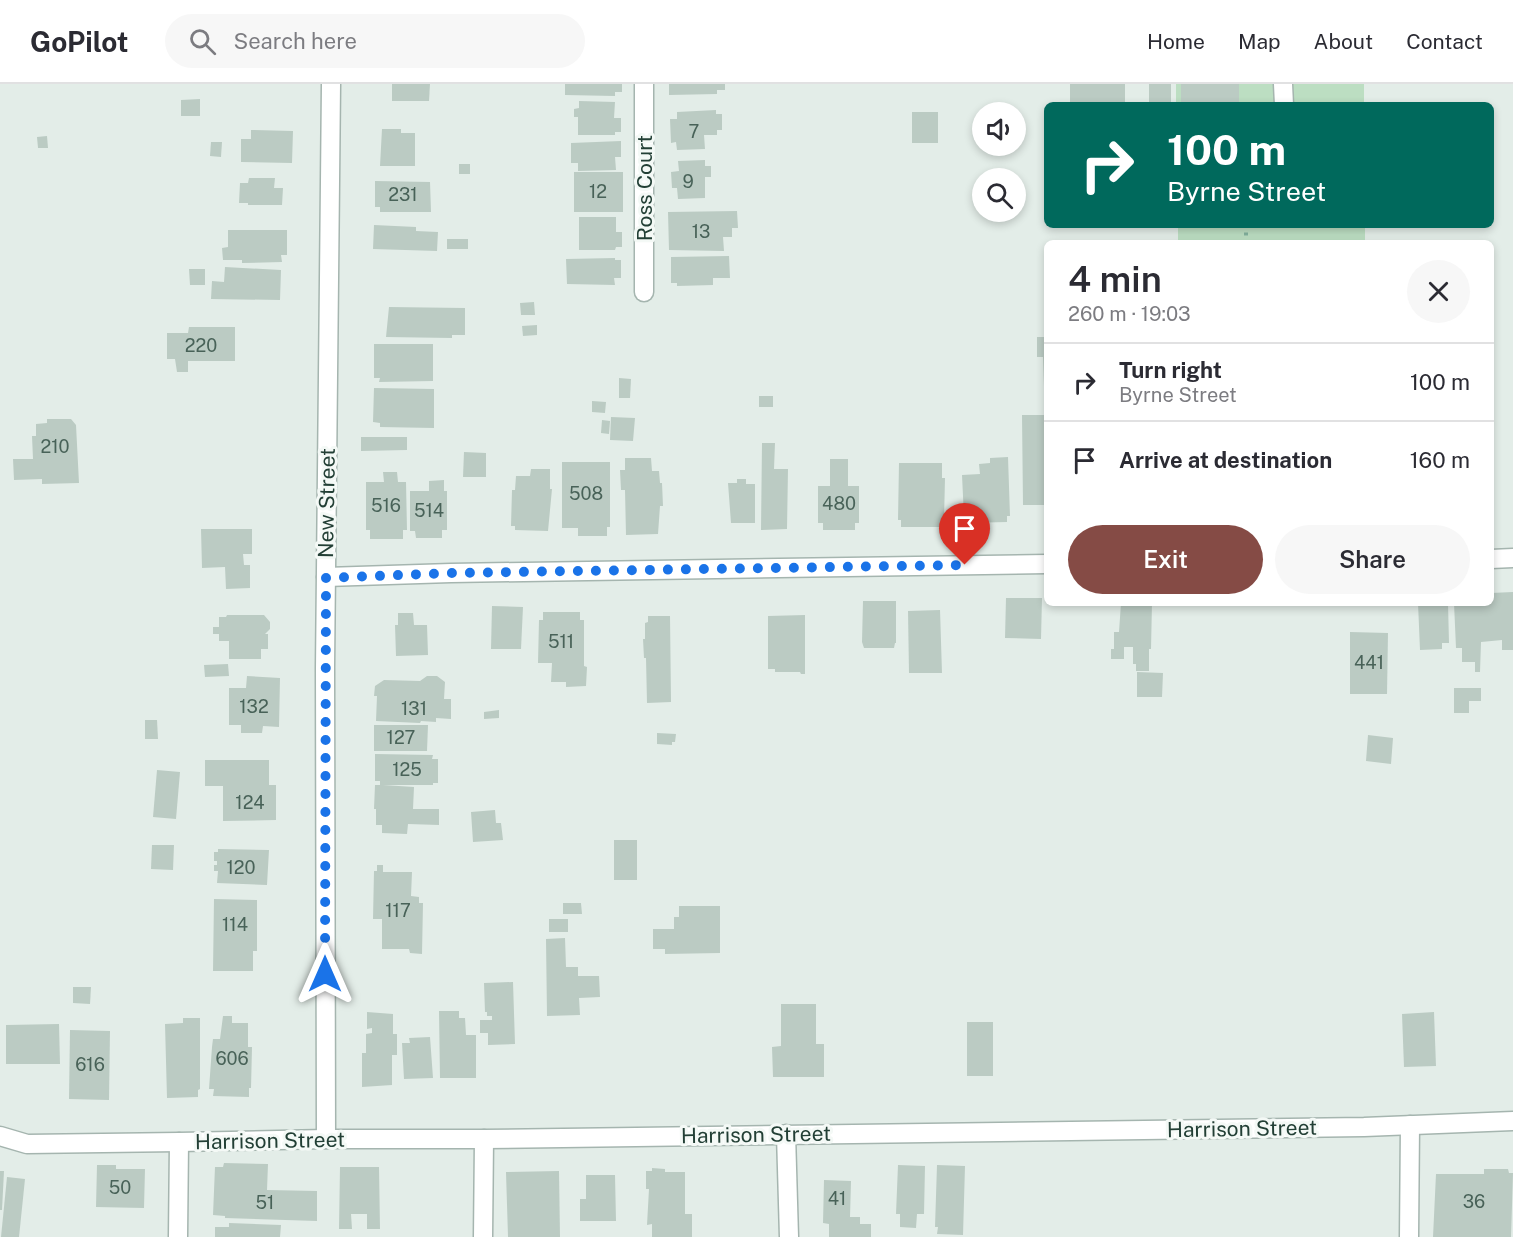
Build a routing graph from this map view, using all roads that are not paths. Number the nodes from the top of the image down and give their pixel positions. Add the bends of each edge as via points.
1 (331, 84) edge
2 (644, 84) edge
3 (1283, 84) edge
4 (1284, 102) edge
5 (644, 292) dead end
6 (1494, 558) edge
7 (1513, 558) edge
8 (1044, 564) edge
9 (326, 578) junction
10 (1513, 1121) edge
11 (1410, 1125) junction
12 (786, 1134) junction
13 (0, 1136) edge
14 (326, 1139) junction
15 (484, 1139) junction
16 (179, 1142) junction
17 (178, 1237) edge
18 (483, 1237) edge
19 (789, 1237) edge
20 (1409, 1237) edge

1 - 9 street, New Street
2 - 5 street, Ross Court
3 - 4 street
6 - 7 street
8 - 9 street
9 - 14 street, New Street
10 - 11 street, Harrison Street
11 - 12 street, Harrison Street
11 - 20 street
12 - 15 street, Harrison Street
12 - 19 street
13 - 16 street, Harrison Street via 27,1144
14 - 15 street, Harrison Street
14 - 16 street, Harrison Street
15 - 18 street
16 - 17 street

